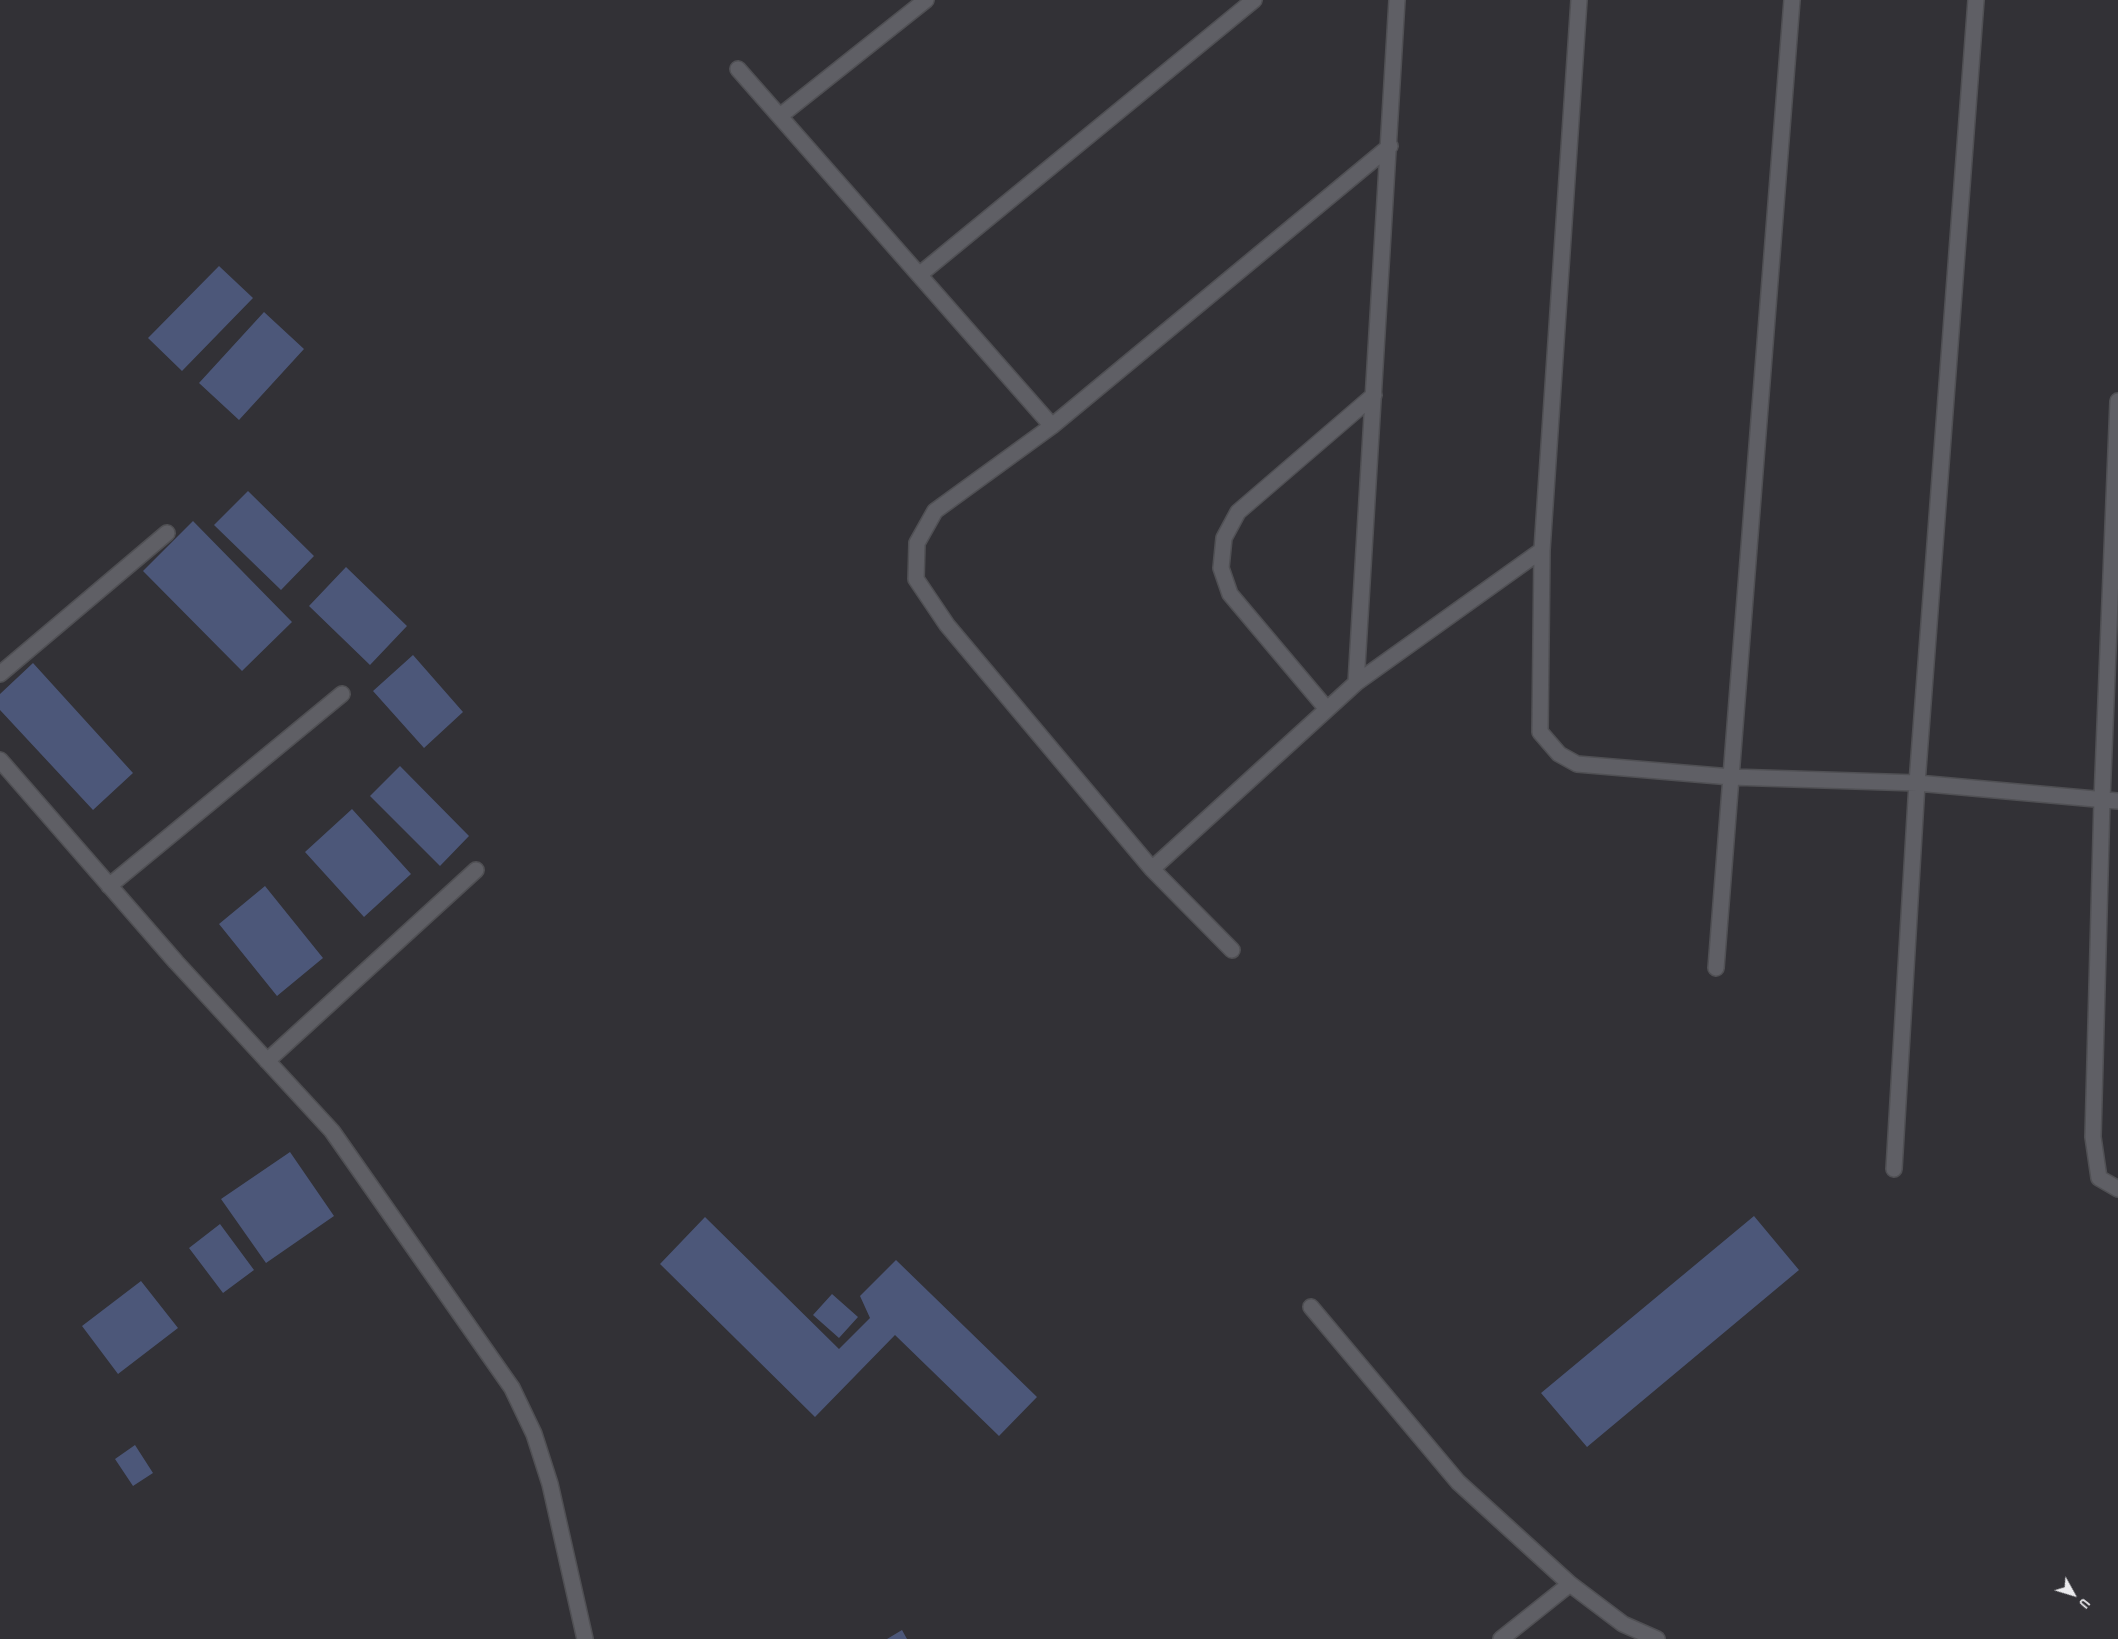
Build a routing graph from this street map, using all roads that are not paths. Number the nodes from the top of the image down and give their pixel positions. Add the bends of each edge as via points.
1 (926, 0) edge
2 (1254, 0) edge
3 (1397, 0) edge
4 (1580, 0) edge
5 (1792, 0) edge
6 (1976, 0) edge
7 (738, 69) dead end
8 (780, 116) junction
9 (1390, 146) junction
10 (919, 275) junction
11 (1374, 395) junction
12 (2118, 401) edge
13 (1052, 426) junction
14 (167, 533) dead end
15 (1542, 550) junction
16 (0, 674) edge
17 (1356, 682) junction
18 (342, 694) dead end
19 (1326, 708) junction
20 (0, 760) edge
21 (1731, 777) junction
22 (1917, 783) junction
23 (2102, 800) junction
24 (2118, 801) edge
25 (1152, 869) junction
26 (476, 870) dead end
27 (109, 886) junction
28 (1232, 950) dead end
29 (1716, 968) dead end
30 (267, 1061) junction
31 (1894, 1169) dead end
32 (2118, 1189) edge
33 (1311, 1307) dead end
34 (1570, 1584) junction
35 (584, 1639) edge
36 (1501, 1639) edge
37 (1657, 1639) edge

1 - 8 street
2 - 10 street
3 - 9 street
4 - 15 street
5 - 21 street
6 - 22 street
7 - 8 street
8 - 10 street
9 - 11 street
9 - 13 street
10 - 13 street
11 - 17 street
11 - 19 street via 1238,512 1224,538 1220,568 1230,594
12 - 23 street
13 - 25 street via 935,511 917,543 916,579 947,625
14 - 16 street
15 - 17 street
15 - 21 street via 1540,732 1559,754 1577,764
17 - 19 street
18 - 27 street
19 - 25 street
20 - 27 street
21 - 22 street
21 - 29 street
22 - 23 street
22 - 31 street
23 - 24 street
23 - 32 street via 2094,1137 2099,1178
25 - 28 street
26 - 30 street
27 - 30 street
30 - 35 street via 332,1131 512,1388 534,1434 550,1484
33 - 34 street via 1458,1482
34 - 36 street
34 - 37 street via 1624,1624

